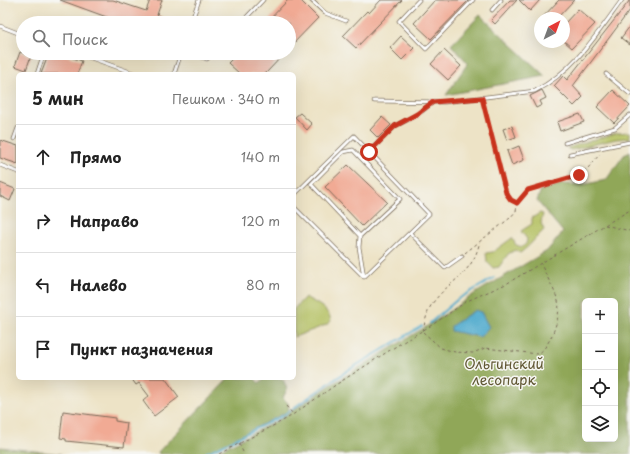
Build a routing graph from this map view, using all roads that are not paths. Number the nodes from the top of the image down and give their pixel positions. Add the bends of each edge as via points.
1 (199, 0) edge
2 (263, 0) edge
3 (311, 0) edge
4 (419, 0) edge
5 (473, 0) edge
6 (501, 0) edge
7 (622, 0) edge
8 (492, 10) dead end
9 (193, 16) edge
10 (248, 16) edge
11 (346, 22) dead end
12 (0, 26) edge
13 (16, 32) edge
14 (42, 60) edge
15 (97, 60) edge
16 (179, 60) edge
17 (38, 72) edge
18 (130, 72) edge
19 (175, 72) edge
20 (606, 74) dead end
21 (630, 94) edge
22 (374, 101) dead end
23 (433, 102) junction
24 (630, 115) edge
25 (16, 134) edge
26 (14, 139) dead end
27 (630, 142) edge
28 (565, 143) dead end
29 (369, 152) junction
30 (570, 154) dead end
31 (0, 165) edge
32 (16, 171) edge
33 (296, 193) edge
34 (296, 209) edge
35 (410, 234) junction
36 (360, 236) junction
37 (463, 255) road end
38 (364, 277) junction

1 - 9 lane
2 - 10 lane
3 - 11 lane via 325,13
4 - 5 lane via 399,21 426,49
6 - 8 lane
7 - 23 lane via 574,64 548,84 526,93
12 - 13 lane
14 - 17 lane
15 - 18 lane
16 - 19 lane
20 - 21 lane
22 - 23 lane
23 - 29 lane via 395,126
24 - 28 lane via 615,128
25 - 26 lane
27 - 30 lane
29 - 33 lane via 354,136
29 - 35 lane via 429,214
31 - 32 lane
34 - 38 lane
35 - 37 lane via 445,268
35 - 38 lane
36 - 36 lane via 400,199 353,150 343,152 311,184
36 - 38 lane via 359,247

